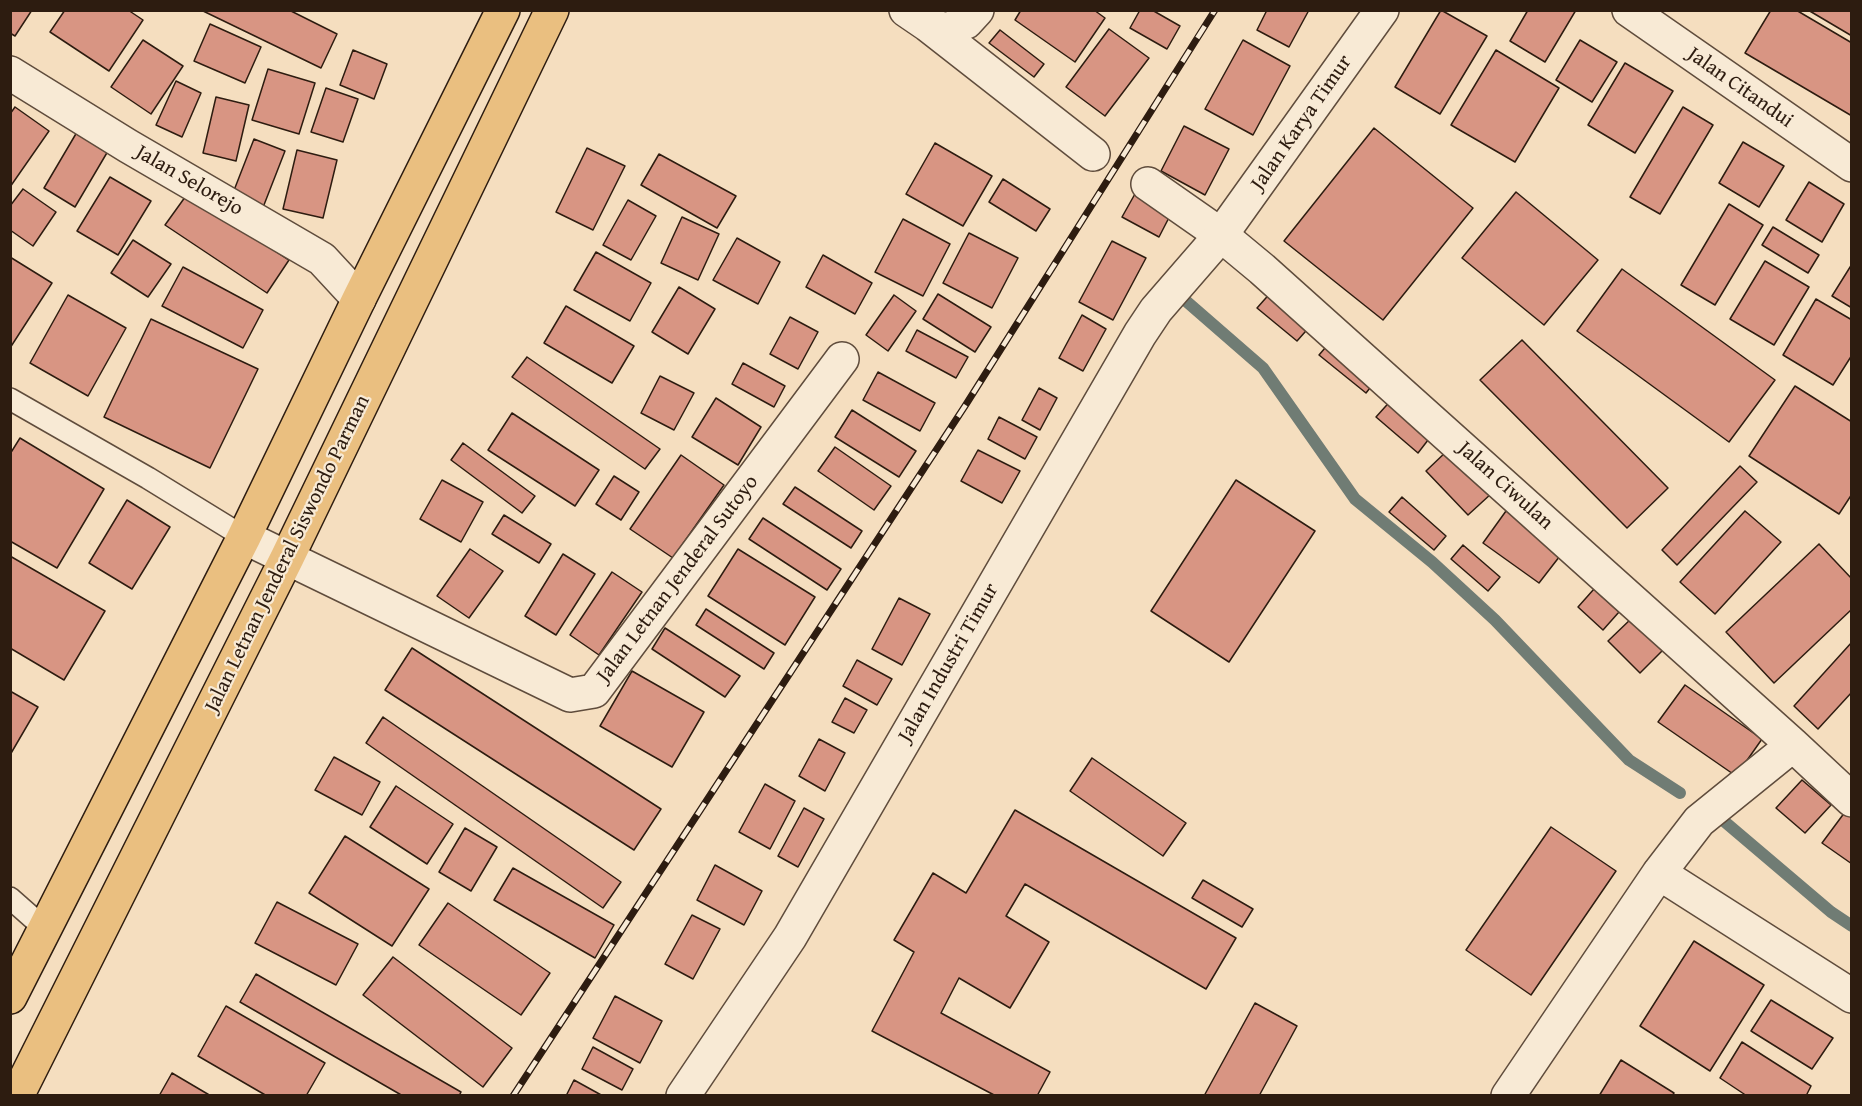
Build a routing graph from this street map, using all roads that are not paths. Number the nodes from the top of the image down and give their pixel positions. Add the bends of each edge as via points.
1 (503, 10) edge
2 (552, 10) edge
3 (977, 10) edge
4 (1382, 10) edge
5 (1629, 10) edge
6 (917, 18) edge
7 (10, 73) edge
8 (1093, 154) dead end
9 (1851, 165) edge
10 (1148, 183) dead end
11 (1221, 235) junction
12 (359, 299) junction
13 (842, 359) dead end
14 (10, 399) edge
15 (244, 537) junction
16 (287, 558) junction
17 (156, 710) junction
18 (198, 735) junction
19 (1793, 745) junction
20 (1851, 800) edge
21 (1659, 873) junction
22 (10, 898) edge
23 (44, 928) junction
24 (1851, 996) edge
25 (10, 997) edge
26 (17, 1095) edge
27 (683, 1095) edge
28 (1508, 1095) edge

1 - 12 main road
2 - 16 main road, Jalan Letnan Jenderal Siswondo Parman
3 - 6 street via 966,22 947,30
4 - 11 street, Jalan Karya Timur
5 - 9 street, Jalan Citandui
6 - 8 street
7 - 12 street, Jalan Selorejo via 322,259
10 - 11 street, Jalan Ciwulan
11 - 19 street, Jalan Ciwulan
11 - 27 street, Jalan Industri Timur via 1156,310 1134,344 790,937
12 - 15 main road
13 - 16 street, Jalan Letnan Jenderal Sutoyo via 594,691 570,695
14 - 15 lane
15 - 16 street, Jalan Letnan Jenderal Sutoyo
15 - 17 main road
16 - 18 main road, Jalan Letnan Jenderal Siswondo Parman
17 - 18 main road
17 - 23 main road
18 - 26 main road, Jalan Letnan Jenderal Siswondo Parman
19 - 20 street, Jalan Ciwulan
19 - 21 street via 1699,821
21 - 24 street
21 - 28 street
22 - 23 lane
23 - 25 main road

